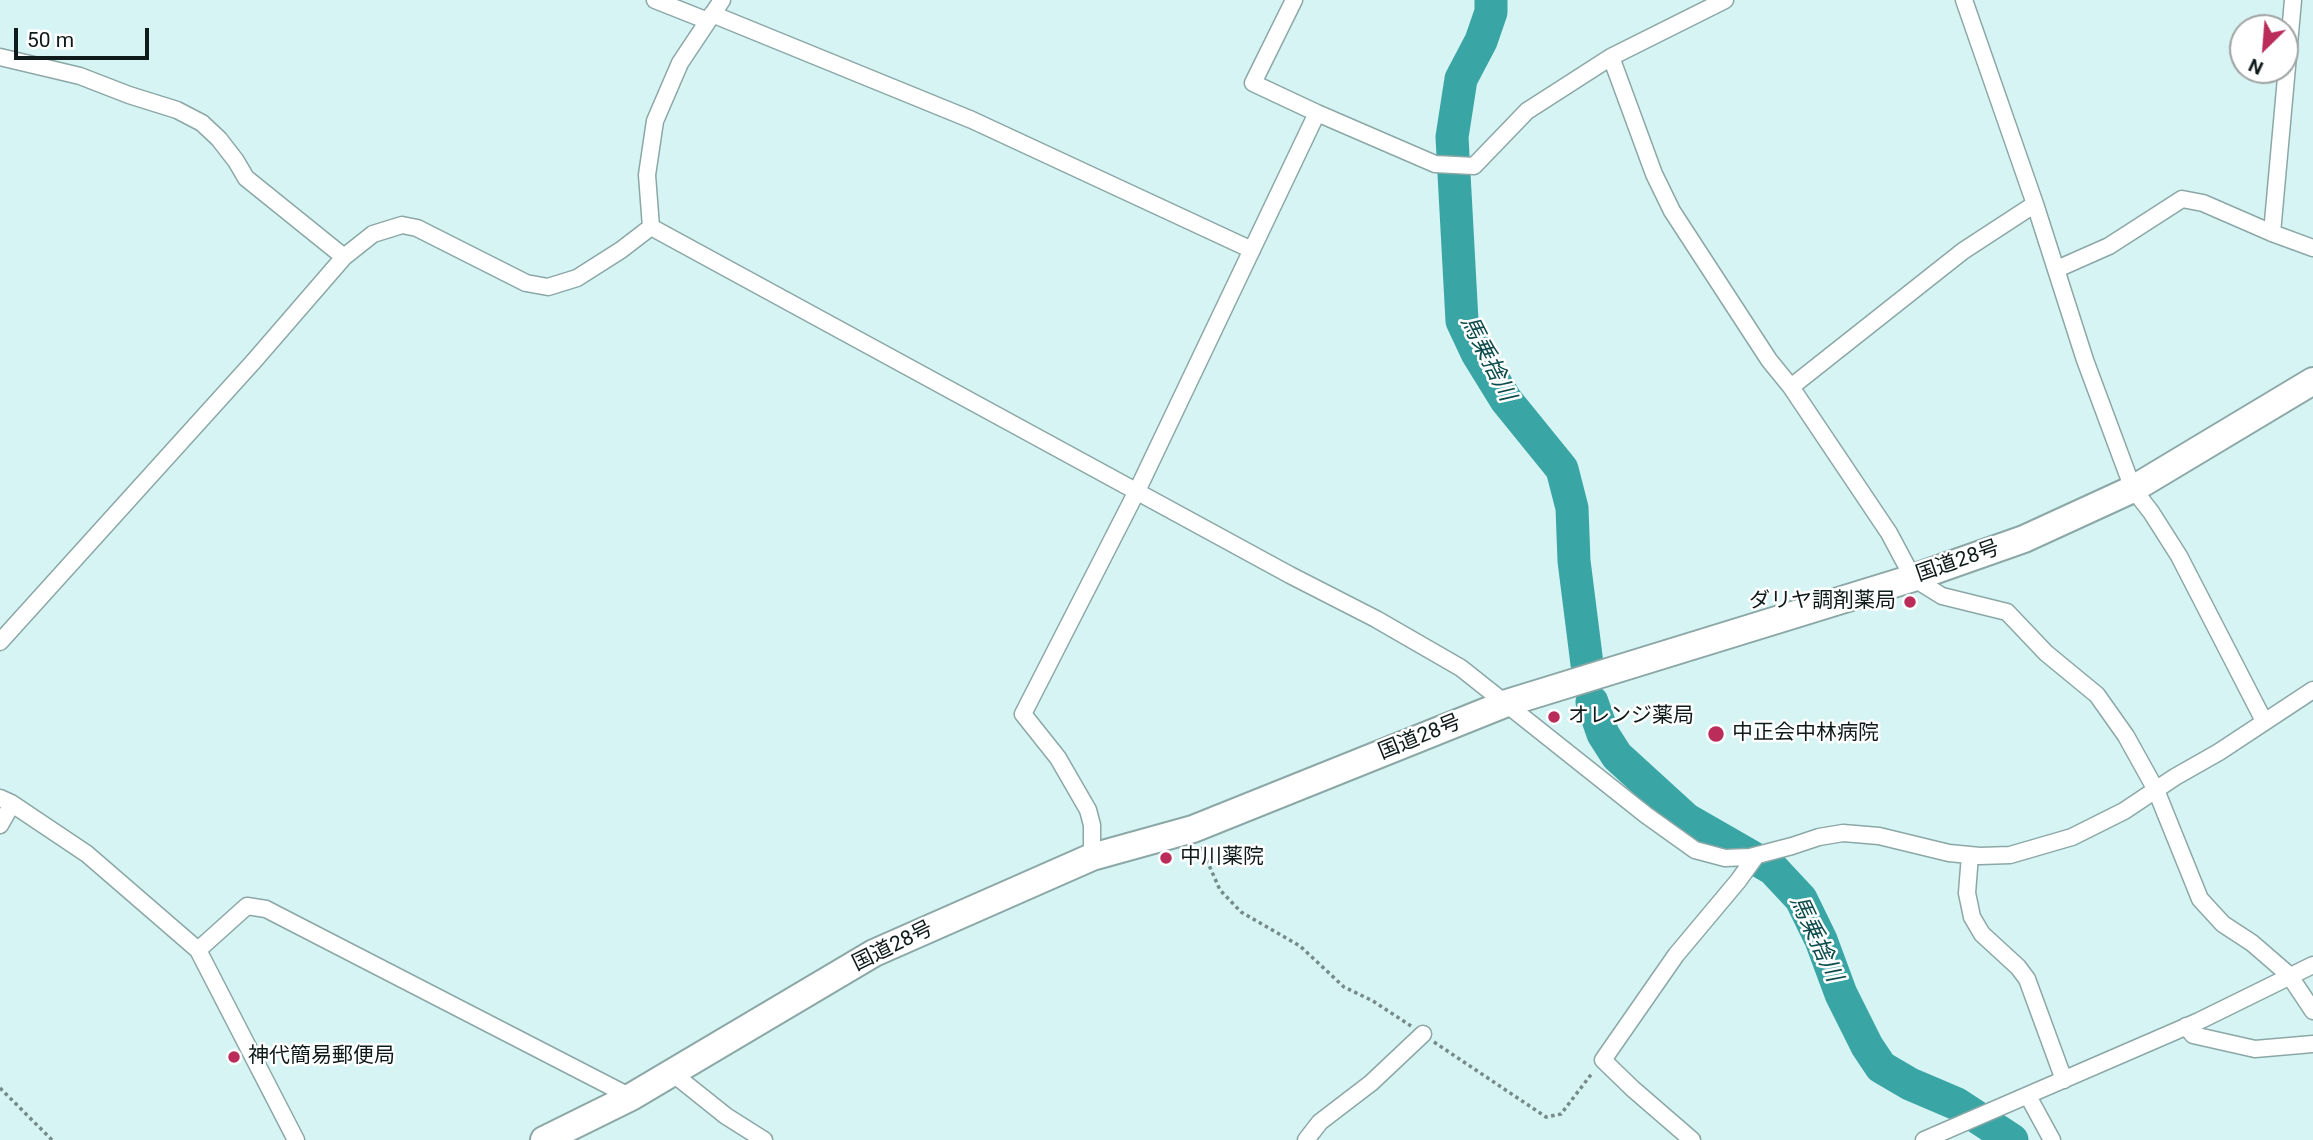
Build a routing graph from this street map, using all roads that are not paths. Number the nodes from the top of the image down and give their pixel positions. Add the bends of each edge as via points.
1 (655, 0) edge
2 (722, 0) edge
3 (1294, 0) edge
4 (1725, 0) edge
5 (1964, 0) edge
6 (2293, 0) edge
7 (710, 18) junction
8 (0, 57) edge
9 (1611, 57) junction
10 (1317, 113) junction
11 (2035, 204) junction
12 (651, 227) junction
13 (2272, 233) junction
14 (2313, 248) edge
15 (1252, 250) junction
16 (344, 257) junction
17 (2057, 268) junction
18 (2313, 381) edge
19 (1791, 387) junction
20 (2133, 489) junction
21 (1137, 491) junction
22 (1913, 578) junction
23 (0, 642) edge
24 (2313, 690) edge
25 (1507, 703) junction
26 (2264, 720) junction
27 (2156, 790) junction
28 (6, 801) edge
29 (0, 825) edge
30 (1970, 855) junction
31 (1756, 856) junction
32 (1092, 857) junction
33 (198, 950) junction
34 (2313, 965) edge
35 (2289, 975) junction
36 (2313, 1011) edge
37 (2186, 1026) junction
38 (1423, 1034) road end
39 (2313, 1044) edge
40 (671, 1072) junction
41 (2063, 1080) junction
42 (2028, 1096) junction
43 (631, 1097) junction
44 (296, 1140) edge
45 (544, 1140) edge
46 (764, 1140) edge
47 (1306, 1140) edge
48 (1692, 1140) edge
49 (1924, 1140) edge
50 (2052, 1140) edge

1 - 7 street
2 - 7 street
3 - 10 street via 1253,83
4 - 9 street
5 - 11 street
6 - 13 street
7 - 12 street via 680,63 655,121 647,174
7 - 15 street via 972,120
8 - 16 street via 80,76 202,123 246,178
9 - 10 street via 1527,111 1474,166 1435,164
9 - 19 street via 1672,211
10 - 15 street
11 - 17 street
11 - 19 street via 1963,251
12 - 16 street via 576,278 548,287 526,283 417,228 402,225 373,234
12 - 21 street
13 - 14 street
13 - 17 street via 2203,203 2182,199 2109,246
15 - 21 street
16 - 23 street
17 - 20 street
18 - 20 highway, 国道28号
19 - 22 street via 1889,533
20 - 22 highway, 国道28号 via 2024,539
20 - 26 street via 2179,556
21 - 25 street via 1440,655
21 - 32 street via 1023,714 1058,758 1088,810
22 - 25 highway, 国道28号
22 - 27 street via 1942,596 2007,612 2046,653 2097,695
24 - 26 street
25 - 31 street via 1695,850 1725,858
25 - 32 highway, 国道28号 via 1193,829
26 - 27 street
27 - 30 street via 2072,837 2010,855
27 - 35 street via 2200,899 2223,924
28 - 29 street
28 - 33 street via 87,854
30 - 31 street via 1843,833
30 - 41 street via 1967,893 1972,917 1982,934 2027,979
31 - 48 street via 1676,955 1603,1060
32 - 40 highway, 国道28号 via 874,953
33 - 43 street via 247,906 266,909
33 - 44 street
34 - 35 street
35 - 36 street
35 - 37 street
37 - 39 street via 2193,1035 2255,1049
37 - 41 street
38 - 47 street via 1320,1122
40 - 43 highway, 国道28号
40 - 46 street
41 - 42 street
42 - 49 street
42 - 50 street
43 - 45 highway, 国道28号

